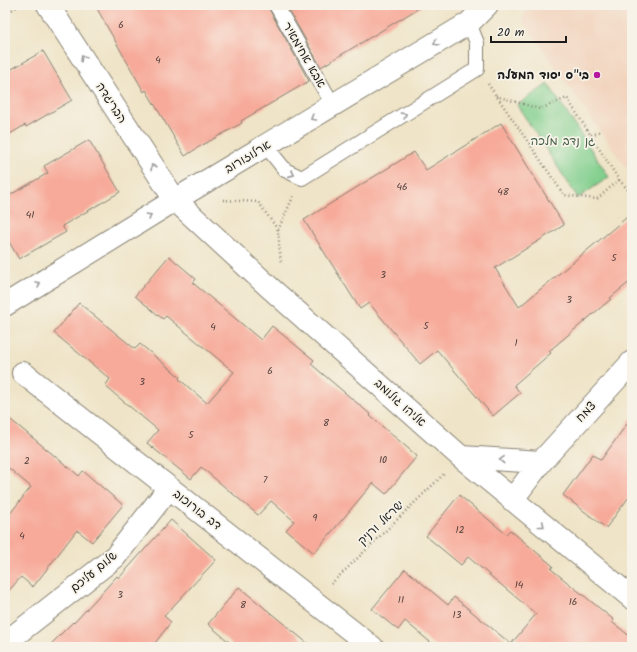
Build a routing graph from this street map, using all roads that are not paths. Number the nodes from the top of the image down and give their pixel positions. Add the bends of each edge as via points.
1 (48, 5) edge
2 (276, 5) edge
3 (487, 5) edge
4 (469, 23) junction
5 (333, 105) junction
6 (266, 146) junction
7 (175, 200) junction
8 (5, 305) edge
9 (632, 362) edge
10 (23, 374) dead end
11 (462, 458) junction
12 (540, 462) junction
13 (169, 488) junction
14 (512, 500) junction
15 (632, 598) edge
16 (5, 643) edge
17 (372, 647) edge

7 -> 1 street, הבריגדה
2 - 5 lane, אבא אחימאיר
3 - 4 street, ארלוזורוב
4 -> 5 street, ארלוזורוב
6 -> 4 lane via 285,170 302,178 477,69 477,43
5 -> 6 street, ארלוזורוב
6 - 7 street, ארלוזורוב
8 -> 7 street, ארלוזורוב
7 - 11 street, אליהו גולומב
9 - 12 street, צמח
10 - 13 street, דב בורוכוב
12 -> 11 street
11 - 14 street, אליהו גולומב
12 - 14 street, צמח
13 - 16 street, שלום עליכם via 116,557
13 - 17 street, דב בורוכוב
14 -> 15 street, אליהו גולומב

